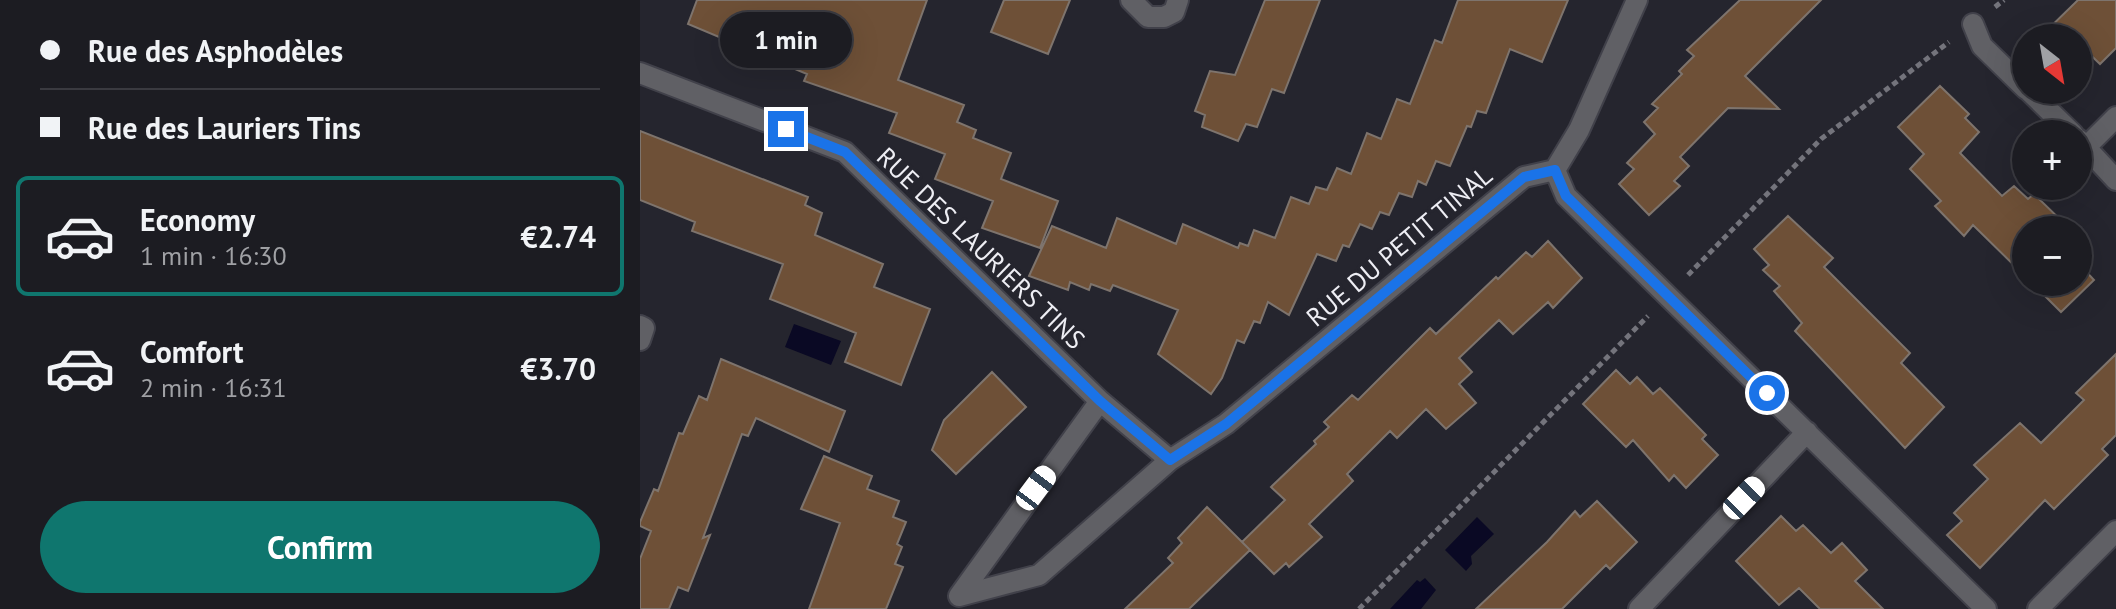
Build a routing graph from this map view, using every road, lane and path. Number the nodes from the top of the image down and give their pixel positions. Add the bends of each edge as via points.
1 (1131, 0) edge
2 (1178, 0) edge
3 (1637, 0) edge
4 (1973, 24) dead end
5 (640, 73) edge
6 (2012, 75) edge
7 (2042, 104) edge
8 (2116, 117) edge
9 (2059, 120) edge
10 (2092, 132) edge
11 (2092, 154) edge
12 (1555, 170) junction
13 (2116, 180) edge
14 (640, 326) edge
15 (640, 340) edge
16 (1100, 401) junction
17 (1807, 432) junction
18 (1170, 460) junction
19 (2116, 531) edge
20 (954, 602) edge
21 (1639, 609) edge
22 (1986, 609) edge
23 (2038, 609) edge

1 - 2 street via 1148,17 1164,17 1174,12
3 - 12 street via 1579,130
4 - 6 street via 1982,46
5 - 16 street, RUE DES LAURIERS TINS via 845,152
7 - 9 street
8 - 10 street
11 - 13 street
12 - 17 street via 1566,196
12 - 18 street, RUE DU PETIT TINAL via 1524,177 1226,424
14 - 15 street
16 - 18 street, RUE DES LAURIERS TINS
16 - 20 street
17 - 21 street
17 - 22 street
18 - 20 street, RUE DU PETIT TINAL via 1039,575
19 - 23 street

